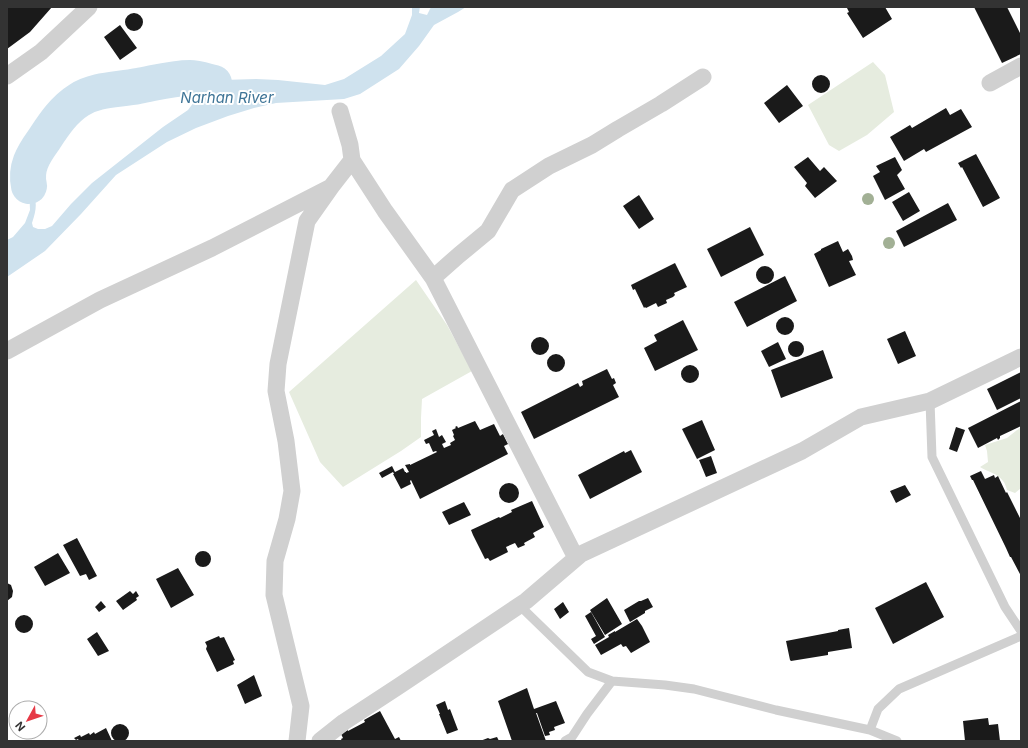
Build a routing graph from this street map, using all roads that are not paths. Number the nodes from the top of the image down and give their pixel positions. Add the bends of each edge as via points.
1 (89, 7) edge
2 (1021, 66) edge
3 (7, 76) edge
4 (703, 77) dead end
5 (990, 83) dead end
6 (340, 111) dead end
7 (352, 160) junction
8 (331, 187) junction
9 (433, 278) junction
10 (7, 351) edge
11 (1021, 357) edge
12 (930, 401) junction
13 (576, 558) junction
14 (519, 605) junction
15 (1021, 631) edge
16 (1021, 636) edge
17 (612, 681) junction
18 (870, 730) junction
19 (297, 741) edge
20 (320, 741) edge
21 (565, 741) edge
22 (897, 741) edge

1 - 3 street via 41,52
2 - 5 street
4 - 9 street via 592,145 549,166 512,190 488,231
6 - 7 street
7 - 8 street
7 - 9 street
8 - 10 street via 212,248 100,300
8 - 19 street via 307,221 278,364 276,391 292,491 275,561 274,595 301,706
9 - 13 street
11 - 12 street
12 - 13 street via 861,416 802,451
12 - 15 lane via 932,457 1005,607
13 - 14 street
14 - 17 lane via 588,672
14 - 20 street via 344,722
16 - 18 lane via 899,689 878,709
17 - 18 lane via 694,689
17 - 21 lane via 572,737
18 - 22 lane

